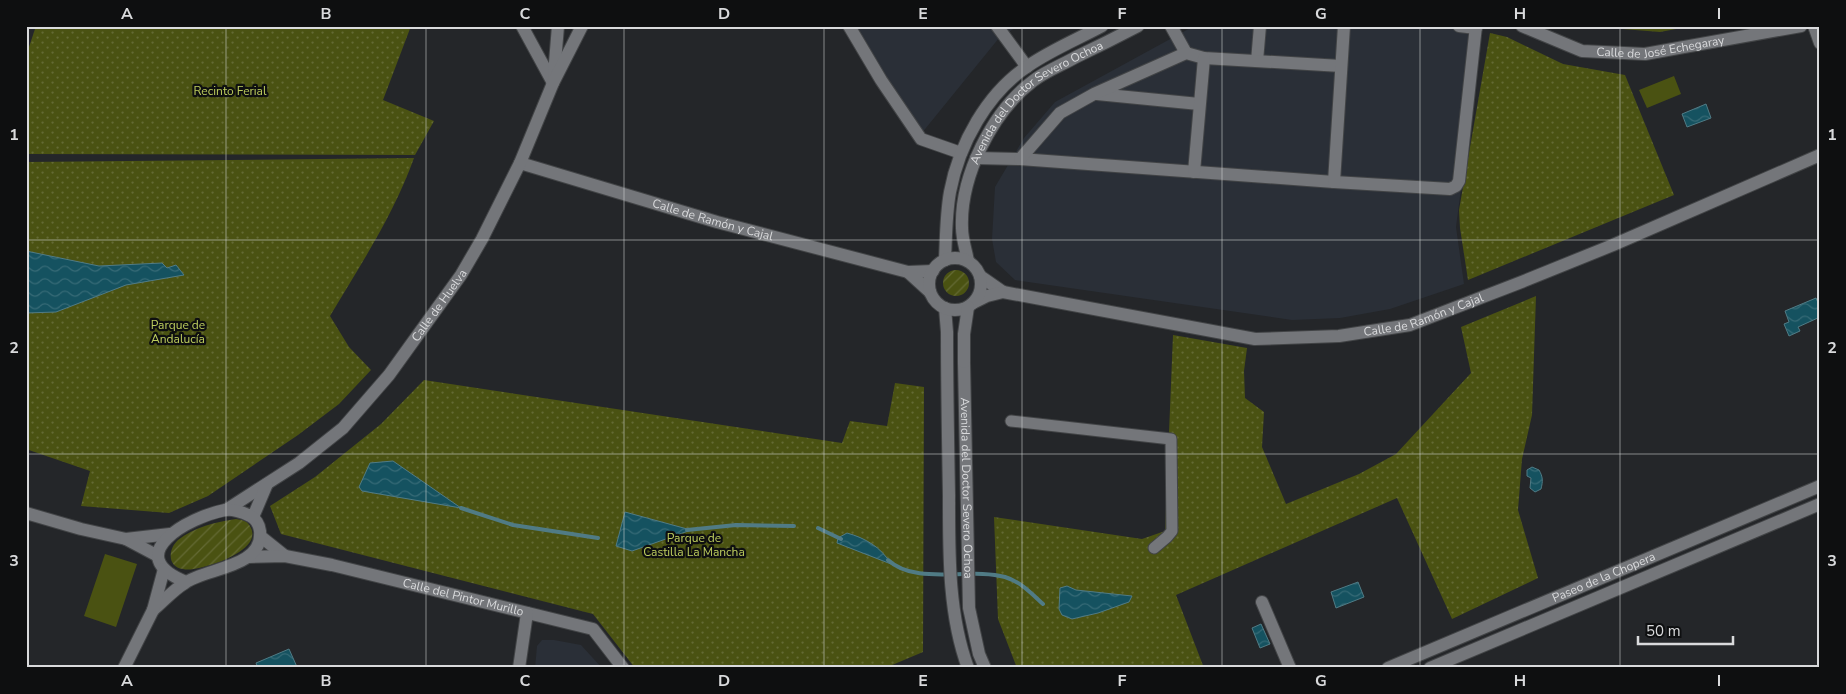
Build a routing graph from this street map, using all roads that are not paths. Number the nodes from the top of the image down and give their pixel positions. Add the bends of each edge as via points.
1 (522, 26) edge
2 (558, 26) edge
3 (582, 26) edge
4 (849, 26) edge
5 (1102, 26) edge
6 (1138, 26) edge
7 (1171, 26) edge
8 (1260, 26) edge
9 (1344, 26) edge
10 (1459, 26) edge
11 (1522, 26) edge
12 (1801, 26) edge
13 (1814, 26) edge
14 (1476, 27) edge
15 (1002, 28) edge
16 (1820, 43) edge
17 (1186, 53) junction
18 (1204, 58) junction
19 (1257, 61) junction
20 (1341, 66) junction
21 (1027, 67) junction
22 (553, 83) junction
23 (1094, 94) junction
24 (1199, 104) junction
25 (961, 153) junction
26 (1820, 155) edge
27 (976, 158) junction
28 (1020, 159) junction
29 (520, 163) junction
30 (1194, 172) junction
31 (1334, 182) junction
32 (944, 260) junction
33 (968, 261) junction
34 (933, 270) junction
35 (908, 272) junction
36 (980, 276) junction
37 (930, 292) junction
38 (1003, 292) junction
39 (970, 305) junction
40 (946, 308) junction
41 (1010, 421) dead end
42 (267, 484) junction
43 (1820, 486) edge
44 (1820, 504) edge
45 (226, 510) junction
46 (26, 513) edge
47 (253, 516) junction
48 (170, 534) junction
49 (260, 536) junction
50 (126, 539) junction
51 (1154, 548) dead end
52 (158, 556) junction
53 (285, 556) junction
54 (248, 557) junction
55 (164, 569) junction
56 (186, 582) junction
57 (1262, 602) dead end
58 (153, 610) junction
59 (527, 612) junction
60 (124, 668) edge
61 (518, 668) edge
62 (623, 668) edge
63 (968, 668) edge
64 (985, 668) edge
65 (1290, 668) edge
66 (1388, 668) edge
67 (1430, 668) edge

1 - 22 street
2 - 22 street
3 - 22 street
4 - 25 street via 881,80 922,138
5 - 21 street, Avenida del Doctor Severo Ochoa
6 - 27 street, Avenida del Doctor Severo Ochoa via 1034,80 997,119
7 - 17 street
8 - 19 street
9 - 20 street
10 - 14 street
11 - 12 street, Calle de José Echegaray via 1582,51 1645,54
13 - 16 street
14 - 31 street via 1456,186
15 - 21 street
17 - 18 street
17 - 23 street
18 - 19 street
18 - 24 street
19 - 20 street
20 - 31 street
21 - 25 street, Avenida del Doctor Severo Ochoa via 991,101
22 - 29 street, Calle de Huelva
23 - 24 street
23 - 28 street via 1060,113
24 - 30 street
25 - 32 street, Avenida del Doctor Severo Ochoa via 950,192
26 - 38 street, Calle de Ramón y Cajal via 1524,281 1410,325 1339,336 1254,340
27 - 28 street
27 - 33 street, Avenida del Doctor Severo Ochoa via 965,199 962,226
28 - 30 street
29 - 35 street, Calle de Ramón y Cajal via 717,222
29 - 42 street, Calle de Huelva via 461,275 389,375 343,428
30 - 31 street
32 - 33 street
32 - 34 street
33 - 36 street
34 - 35 street, Calle de Ramón y Cajal
34 - 37 street
35 - 37 street, Calle de Ramón y Cajal
36 - 38 street, Calle de Ramón y Cajal
36 - 39 street via 980,290
37 - 40 street
38 - 39 street, Calle de Ramón y Cajal
39 - 40 street via 961,310
39 - 64 street, Avenida del Doctor Severo Ochoa via 964,334 969,608
40 - 63 street, Avenida del Doctor Severo Ochoa via 949,528 957,633
41 - 51 street via 1171,439 1172,531
42 - 45 street, Calle de Huelva
42 - 47 street
43 - 66 street, Paseo de la Chopera
44 - 67 street, Paseo de la Chopera
45 - 47 street
45 - 48 street, Calle de Huelva
46 - 50 street
47 - 49 street via 259,524
48 - 50 street
48 - 52 street via 160,544
49 - 53 street, Calle del Pintor Murillo
49 - 54 street
50 - 52 street
52 - 55 street
53 - 54 street, Calle del Pintor Murillo
53 - 59 street, Calle del Pintor Murillo
54 - 56 street
55 - 56 street
55 - 58 street
56 - 58 street
57 - 65 street
58 - 60 street
59 - 61 street
59 - 62 street, Calle del Pintor Murillo via 592,629

